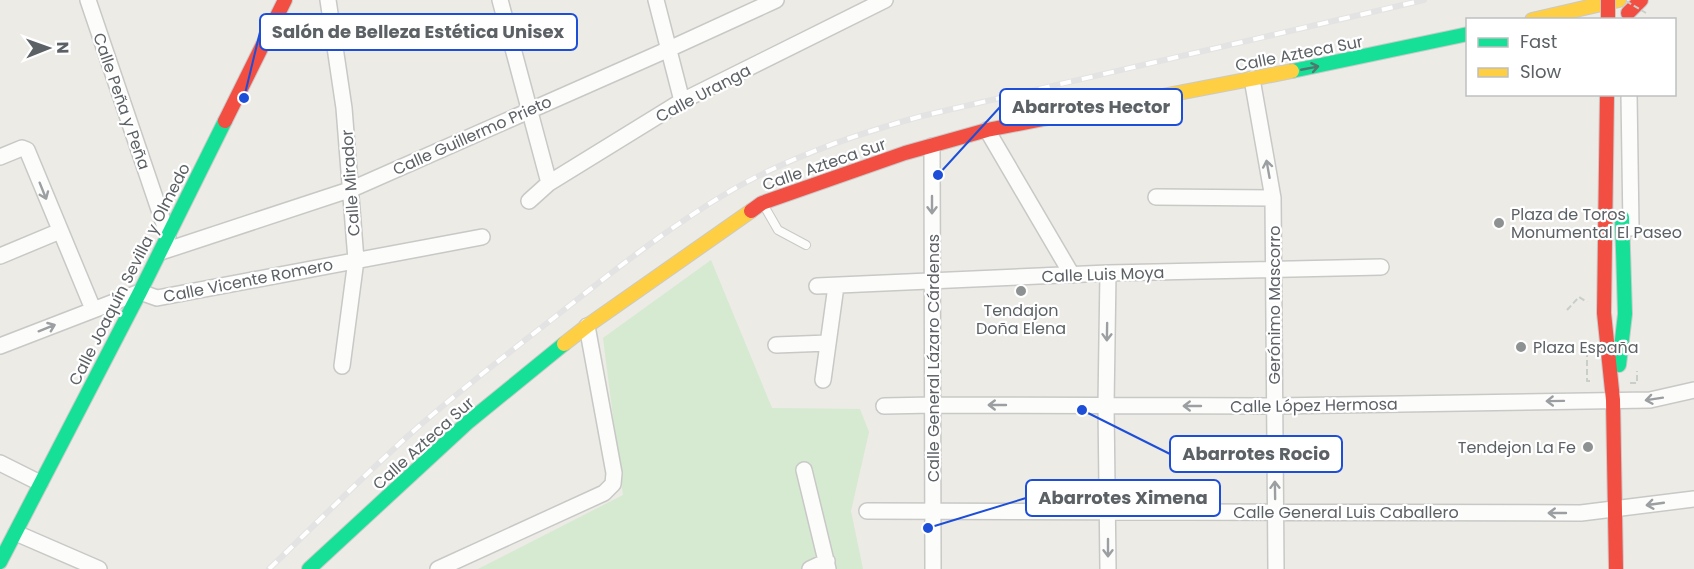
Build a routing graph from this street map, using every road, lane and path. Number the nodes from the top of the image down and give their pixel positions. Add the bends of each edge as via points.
1 (88, 0) edge
2 (285, 0) edge
3 (327, 0) edge
4 (500, 0) edge
5 (656, 0) edge
6 (776, 0) edge
7 (885, 0) edge
8 (1608, 0) edge
9 (1643, 6) edge
10 (1623, 9) edge
11 (1577, 10) junction
12 (1541, 18) edge
13 (1590, 18) edge
14 (1603, 18) edge
15 (1608, 18) edge
16 (1466, 34) edge
17 (669, 49) junction
18 (1252, 79) junction
19 (1596, 96) edge
20 (1607, 96) edge
21 (1622, 96) edge
22 (1629, 96) edge
23 (682, 100) junction
24 (529, 110) junction
25 (987, 130) junction
26 (932, 146) junction
27 (1, 156) edge
28 (549, 183) junction
29 (352, 189) junction
30 (1156, 197) dead end
31 (1273, 198) junction
32 (529, 201) dead end
33 (762, 203) junction
34 (60, 231) junction
35 (168, 236) junction
36 (482, 237) dead end
37 (806, 245) dead end
38 (160, 252) junction
39 (0, 256) edge
40 (356, 260) junction
41 (1381, 267) dead end
42 (1274, 269) junction
43 (1108, 273) junction
44 (1072, 275) junction
45 (933, 282) junction
46 (817, 286) dead end
47 (836, 286) junction
48 (141, 292) junction
49 (93, 309) junction
50 (1604, 313) junction
51 (1625, 314) junction
52 (586, 327) junction
53 (828, 343) junction
54 (776, 345) dead end
55 (0, 346) edge
56 (1636, 350) dead end
57 (342, 366) dead end
58 (823, 380) dead end
59 (1587, 381) dead end
60 (1694, 390) edge
61 (1613, 400) junction
62 (933, 405) junction
63 (1106, 405) junction
64 (884, 406) dead end
65 (1275, 406) junction
66 (0, 463) edge
67 (804, 470) dead end
68 (40, 483) junction
69 (1694, 499) edge
70 (1615, 510) junction
71 (867, 511) dead end
72 (933, 511) junction
73 (1108, 512) junction
74 (1276, 512) junction
75 (16, 533) junction
76 (0, 562) edge
77 (827, 565) edge
78 (99, 569) edge
79 (309, 569) edge
80 (438, 569) edge
81 (810, 569) edge
82 (933, 569) edge
83 (1108, 569) edge
84 (1276, 569) edge
85 (1616, 569) edge

1 - 35 street, Calle Peña y Peña
2 - 35 street, Calle Joaquín Sevilla y Olmedo
3 - 29 street, Calle Mirador
4 - 24 street
5 - 17 street
6 - 17 street, Calle Guillermo Prieto
7 - 23 street, Calle Uranga
8 - 15 street, bridge
9 - 10 street
9 - 10 path, bridge
10 - 11 street
10 - 14 street
11 - 12 street
11 - 13 street
18 -> 16 street, Calle Azteca Sur
17 - 23 street
17 - 24 street, Calle Guillermo Prieto
18 - 25 street, Calle Azteca Sur
31 -> 18 street, Gerónimo Mascorro
19 - 50 street via 1598,268
20 - 50 street
21 - 51 street
22 - 51 street via 1632,267
23 - 28 street, Calle Uranga
24 - 28 street
24 - 29 street, Calle Guillermo Prieto
25 - 26 street, Calle Azteca Sur
25 - 44 street
26 - 33 street, Calle Azteca Sur
26 -> 45 street, Calle General Lázaro Cárdenas
27 -> 34 street via 22,148 27,150
28 - 32 street, Calle Uranga
29 - 38 street, Calle Guillermo Prieto
29 - 40 street, Calle Mirador
30 - 31 street
31 - 42 street, Gerónimo Mascorro
33 - 37 lane via 778,230
33 - 52 street, Calle Azteca Sur
34 - 39 street
34 - 49 street
35 - 38 street, Calle Joaquín Sevilla y Olmedo
36 - 40 street
38 - 48 street, Calle Joaquín Sevilla y Olmedo
40 - 48 street, Calle Vicente Romero via 157,298
40 - 57 street, Calle Mirador
41 - 42 street, Calle Luis Moya
42 - 43 street, Calle Luis Moya
42 - 65 street, Gerónimo Mascorro
43 - 44 street, Calle Luis Moya
43 -> 63 street
44 - 45 street, Calle Luis Moya
45 - 47 street, Calle Luis Moya
45 - 62 street, Calle General Lázaro Cárdenas
46 - 47 street, Calle Luis Moya
47 - 53 street
48 - 49 street
48 - 68 street, Calle Joaquín Sevilla y Olmedo
55 -> 49 street
50 - 61 street
51 - 61 street
52 - 79 street, Calle Azteca Sur via 467,423
52 - 80 street via 613,484 604,493
53 - 54 street
53 - 58 street
56 - 59 path, bridge via 1587,351
60 -> 61 street, Calle López Hermosa via 1650,400
61 -> 65 street, Calle López Hermosa
61 - 70 street
63 -> 62 street, Calle López Hermosa
62 - 64 street, Calle López Hermosa
62 - 72 street, Calle General Lázaro Cárdenas
65 -> 63 street, Calle López Hermosa
63 - 73 street
74 -> 65 street, Gerónimo Mascorro
66 - 68 street
67 - 77 street
68 - 75 street, Calle Joaquín Sevilla y Olmedo
69 -> 70 street, Calle General Luis Caballero
70 -> 74 street, Calle General Luis Caballero
70 - 85 street
71 - 72 street, Calle General Luis Caballero
72 - 73 street, Calle General Luis Caballero
72 - 82 street, Calle General Lázaro Cárdenas
73 - 74 street, Calle General Luis Caballero
73 -> 83 street
74 - 84 street, Gerónimo Mascorro
75 - 76 street, Calle Joaquín Sevilla y Olmedo
75 - 78 street
77 - 81 street

